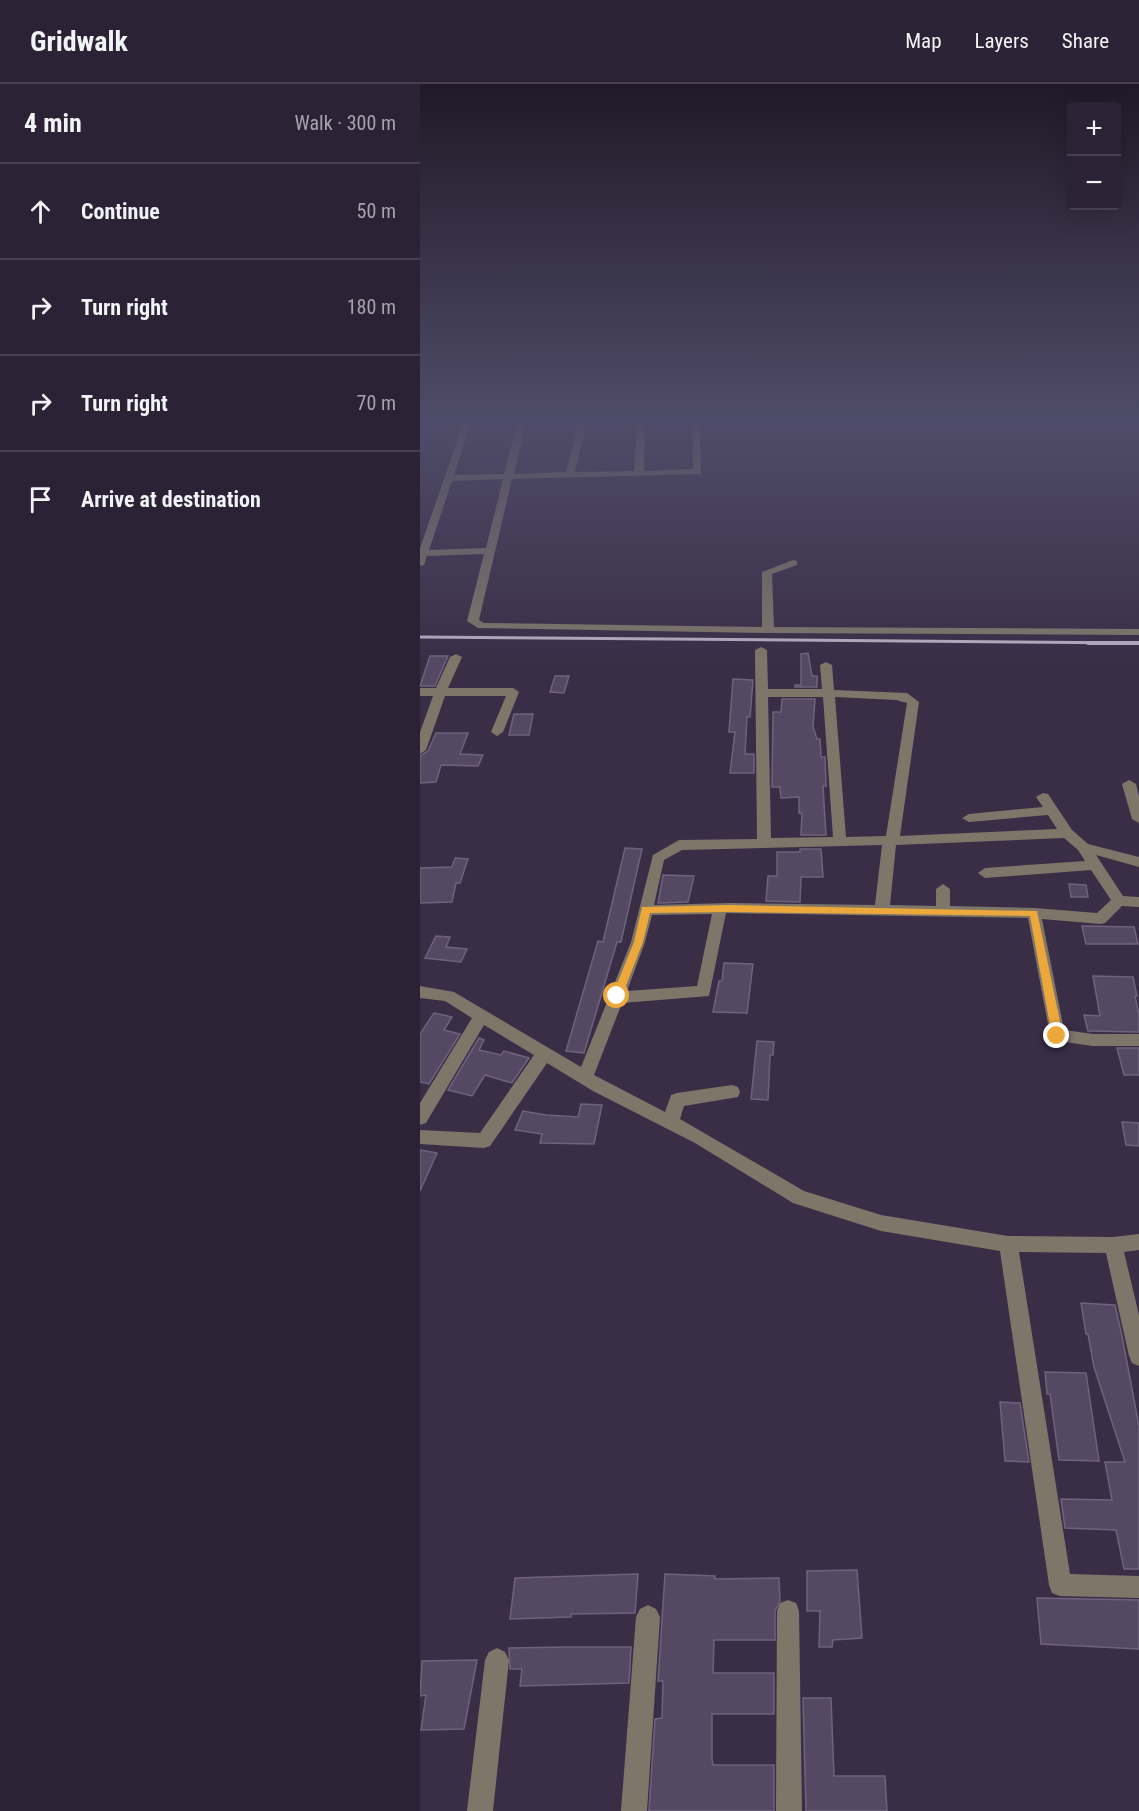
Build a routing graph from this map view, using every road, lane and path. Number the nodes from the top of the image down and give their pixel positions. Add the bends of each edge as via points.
1 (440, 502) edge
2 (502, 502) edge
3 (489, 552) junction
4 (422, 558) edge
5 (793, 563) dead end
6 (768, 630) junction
7 (1139, 632) edge
8 (761, 650) dead end
9 (456, 657) dead end
10 (826, 665) dead end
11 (420, 692) edge
12 (440, 692) junction
13 (761, 693) junction
14 (828, 693) junction
15 (497, 732) dead end
16 (420, 750) edge
17 (1129, 784) dead end
18 (1043, 797) dead end
19 (1052, 810) junction
20 (969, 818) dead end
21 (1139, 819) edge
22 (1067, 832) junction
23 (891, 841) junction
24 (840, 842) junction
25 (764, 843) junction
26 (1083, 847) junction
27 (1139, 862) edge
28 (1095, 865) junction
29 (985, 873) dead end
30 (943, 889) dead end
31 (1119, 901) junction
32 (1139, 903) edge
33 (720, 908) junction
34 (646, 910) junction
35 (882, 912) junction
36 (943, 912) junction
37 (1034, 913) junction
38 (420, 992) edge
39 (617, 996) junction
40 (481, 1017) junction
41 (1139, 1040) edge
42 (544, 1054) junction
43 (585, 1078) junction
44 (732, 1092) dead end
45 (420, 1118) edge
46 (670, 1123) junction
47 (420, 1137) edge
48 (1139, 1242) edge
49 (1008, 1244) junction
50 (1113, 1245) junction
51 (1139, 1356) edge
52 (1139, 1587) edge
53 (788, 1611) dead end
54 (648, 1617) dead end
55 (497, 1660) dead end
56 (480, 1811) edge
57 (634, 1811) edge
58 (789, 1811) edge

1 - 4 street
2 - 3 street
3 - 4 street
3 - 6 street via 473,621 482,626
5 - 6 street via 767,572
6 - 7 street
8 - 13 street
9 - 12 street
10 - 14 street
11 - 12 street
12 - 15 street via 513,692
12 - 16 street
13 - 14 street
13 - 25 street
14 - 23 street via 907,697 913,702
14 - 24 street
17 - 21 street
18 - 19 street
19 - 20 street
19 - 22 street
22 - 23 street
22 - 26 street
23 - 24 street
23 - 35 street
24 - 25 street
25 - 34 street via 679,846 658,858
26 - 27 street
26 - 28 street
28 - 29 street
28 - 31 street
30 - 36 street
31 - 32 street
31 - 37 street via 1100,920
33 - 34 street
33 - 35 street
33 - 39 street via 704,992
34 - 39 street
35 - 36 street
36 - 37 street
37 - 41 street via 1057,1036
38 - 40 street via 448,996
39 - 43 street
40 - 42 street
40 - 45 street
42 - 43 street
42 - 47 street via 484,1141
43 - 46 street
44 - 46 street via 677,1100
46 - 49 street via 799,1197 881,1223
48 - 50 street
49 - 50 street
49 - 52 street via 1060,1585
50 - 51 street
53 - 58 street
54 - 57 street
55 - 56 street

